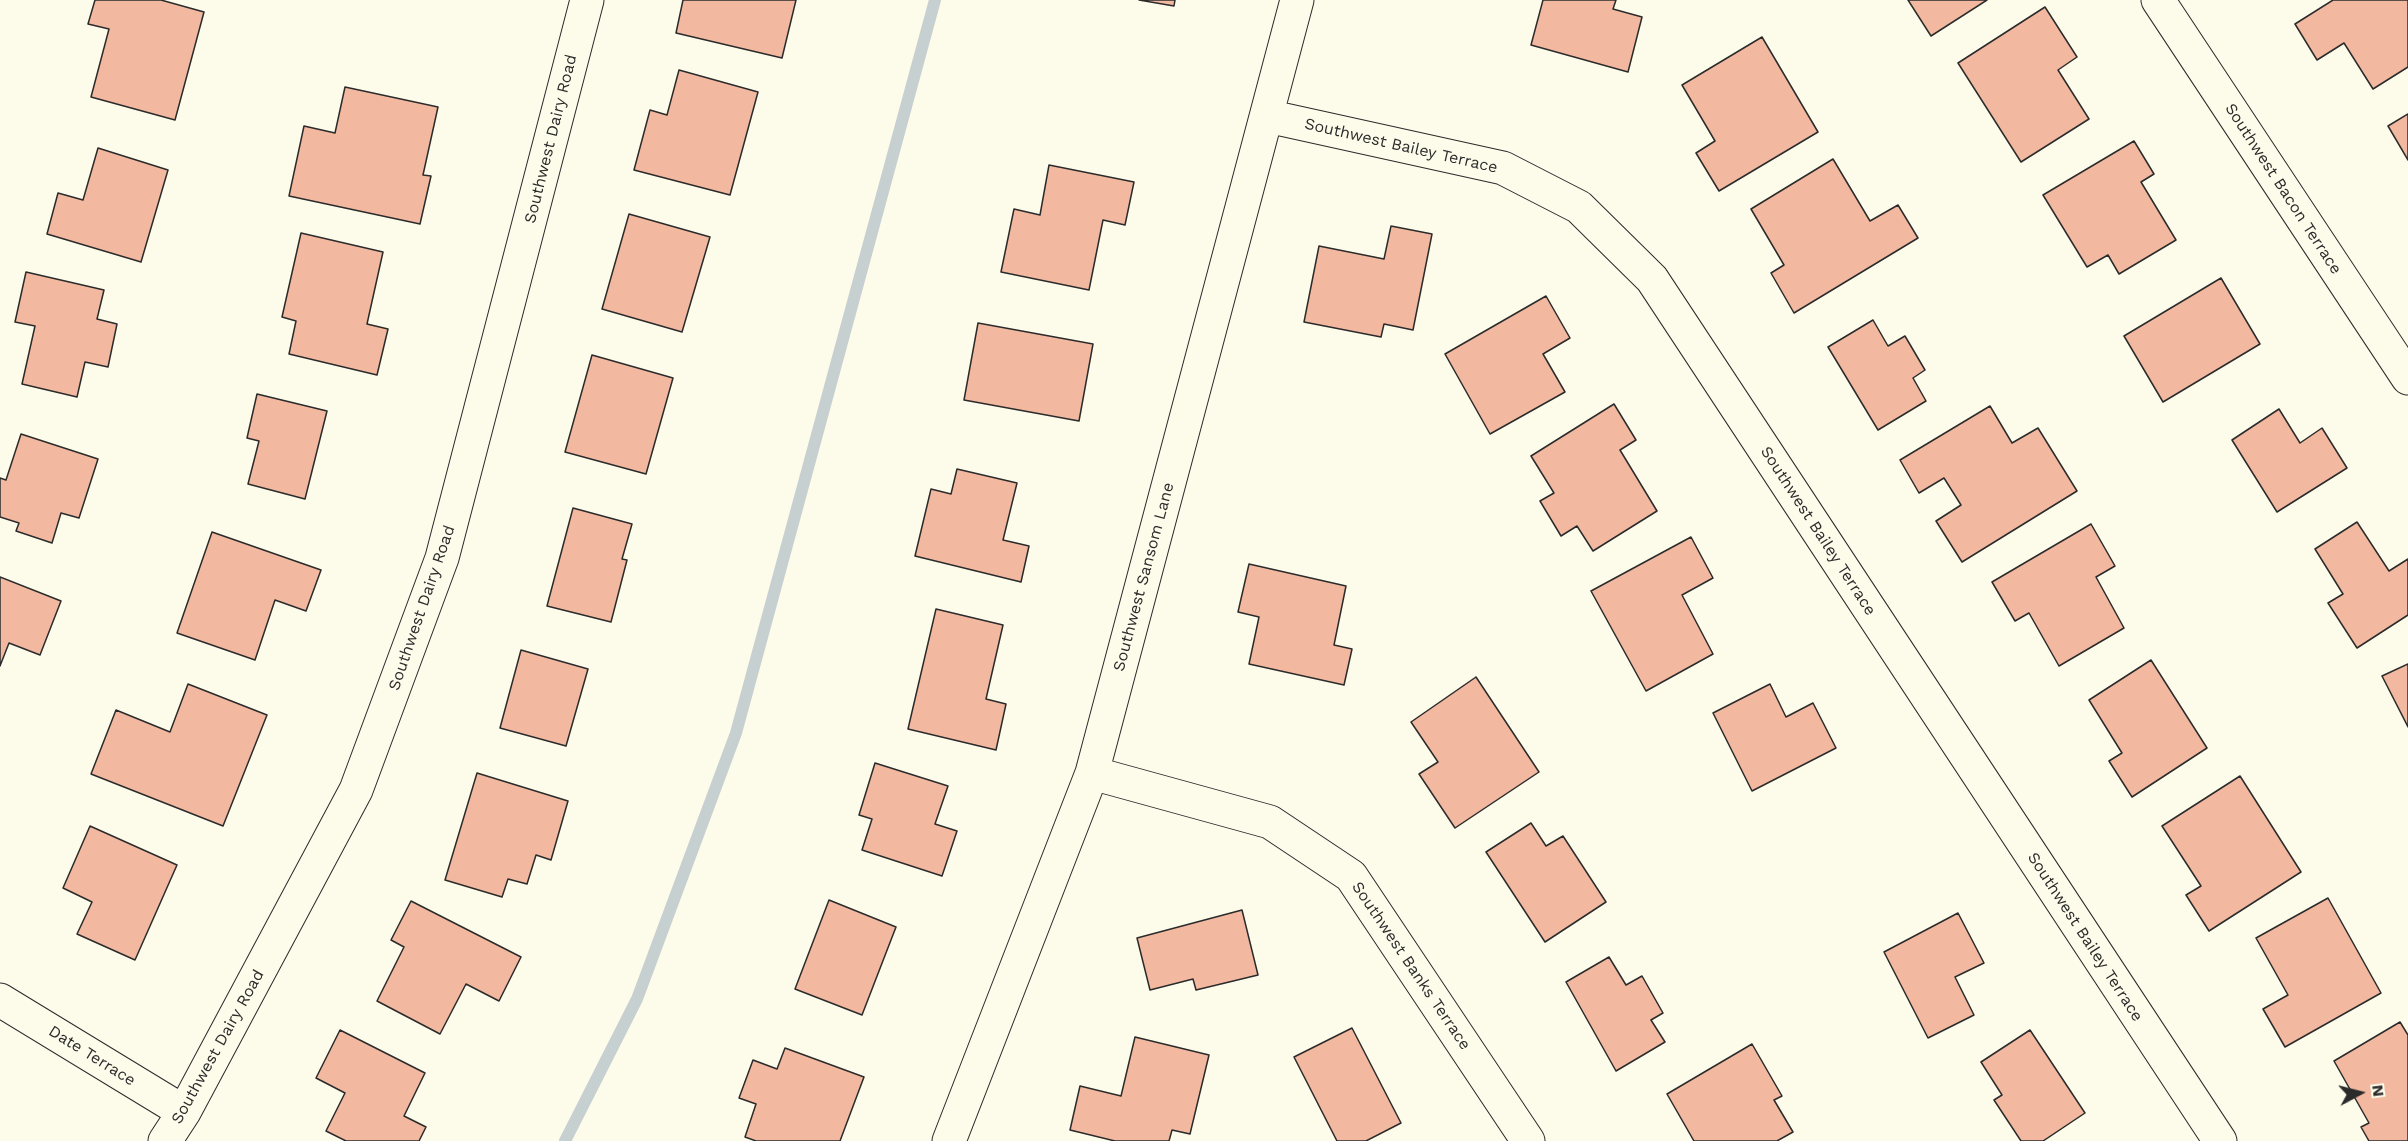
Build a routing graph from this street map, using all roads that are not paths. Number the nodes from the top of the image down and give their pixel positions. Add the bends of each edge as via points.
1 (587, 0) edge
2 (1297, 0) edge
3 (2158, 0) edge
4 (1268, 116) junction
5 (2408, 378) edge
6 (1092, 773) junction
7 (0, 1000) edge
8 (184, 1112) junction
9 (165, 1141) edge
10 (949, 1141) edge
11 (1528, 1141) edge
12 (2220, 1141) edge

1 - 8 street, Southwest Dairy Road via 442,558 356,790
2 - 4 street, Southwest Sansom Lane
3 - 5 street, Southwest Bacon Terrace
4 - 6 street, Southwest Sansom Lane
4 - 12 street, Southwest Bailey Terrace via 1503,168 1579,207 1652,279
6 - 10 street, Southwest Sansom Lane
6 - 11 street, Southwest Banks Terrace via 1270,822 1351,876
7 - 8 street, Date Terrace
8 - 9 street, Southwest Dairy Road

